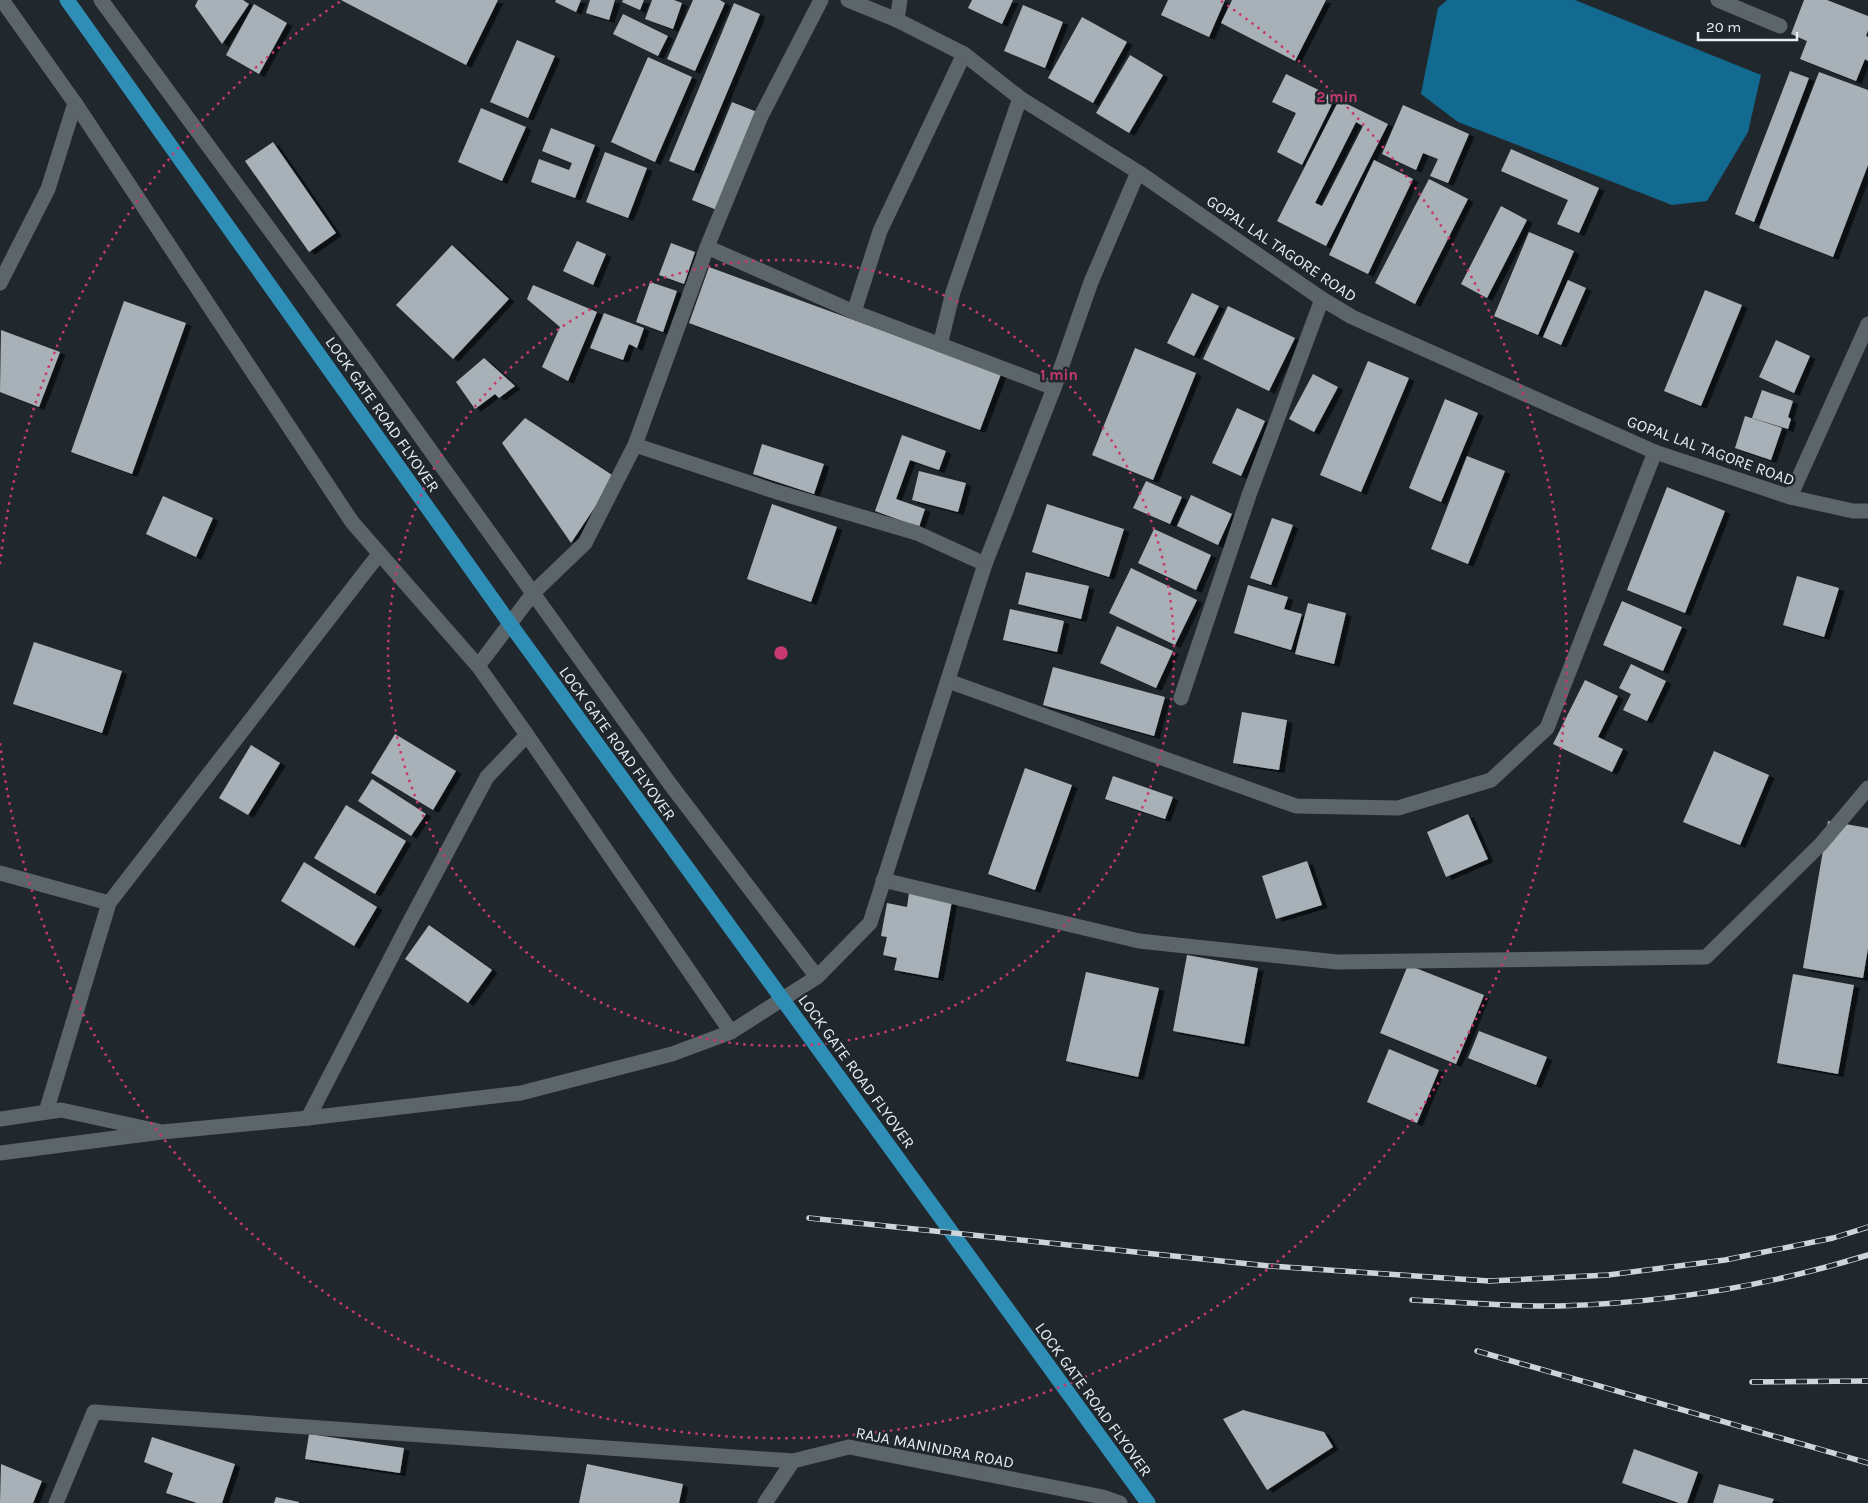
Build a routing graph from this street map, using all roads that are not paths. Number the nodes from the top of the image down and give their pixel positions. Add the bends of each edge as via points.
1 (2, 0) edge
2 (67, 0) edge
3 (101, 0) edge
4 (821, 0) edge
5 (848, 0) edge
6 (900, 0) edge
7 (1718, 0) edge
8 (897, 20) junction
9 (1780, 26) dead end
10 (964, 54) junction
11 (1020, 98) junction
12 (76, 103) junction
13 (1138, 172) junction
14 (707, 247) junction
15 (0, 284) edge
16 (1322, 299) junction
17 (854, 312) junction
18 (1868, 324) edge
19 (940, 346) junction
20 (1054, 388) junction
21 (636, 445) junction
22 (1655, 452) junction
23 (1790, 497) junction
24 (1868, 511) edge
25 (379, 554) junction
26 (985, 564) junction
27 (534, 592) junction
28 (478, 666) junction
29 (948, 681) junction
30 (1181, 698) dead end
31 (527, 735) junction
32 (1868, 788) edge
33 (0, 873) edge
34 (883, 880) junction
35 (109, 903) junction
36 (818, 977) junction
37 (731, 1032) junction
38 (46, 1112) junction
39 (308, 1118) junction
40 (0, 1119) edge
41 (162, 1132) junction
42 (0, 1153) edge
43 (793, 1461) junction
44 (1105, 1500) edge
45 (56, 1503) edge
46 (765, 1503) edge
47 (1120, 1503) edge
48 (1148, 1503) edge

1 - 12 street
2 - 48 main road, LOCK GATE ROAD FLYOVER via 513,628
3 - 27 street
4 - 14 street via 761,116
5 - 8 street, GOPAL LAL TAGORE ROAD
6 - 8 street
7 - 9 street
8 - 10 street, GOPAL LAL TAGORE ROAD
10 - 11 street, GOPAL LAL TAGORE ROAD
10 - 17 street via 880,231
11 - 13 street, GOPAL LAL TAGORE ROAD
11 - 19 street via 953,292
12 - 15 street via 48,189
12 - 25 street via 352,522
13 - 16 street, GOPAL LAL TAGORE ROAD
13 - 20 street via 1091,282
14 - 17 street
14 - 21 street
16 - 22 street, GOPAL LAL TAGORE ROAD via 1352,317
16 - 30 street via 1249,495
17 - 19 street
18 - 23 street
19 - 20 street
20 - 26 street
21 - 26 street via 777,492 917,533
21 - 27 street via 585,543
22 - 23 street, GOPAL LAL TAGORE ROAD
22 - 29 street via 1547,728 1491,780 1398,808 1296,806
23 - 24 street, GOPAL LAL TAGORE ROAD via 1853,511
25 - 28 street
25 - 35 street
26 - 29 street
27 - 28 street
27 - 36 street via 670,784
28 - 31 street
29 - 34 street
31 - 37 street
31 - 39 street via 487,777
32 - 34 street via 1821,844 1706,957 1337,962 1140,941
33 - 35 street
34 - 36 street via 870,923
35 - 38 street
36 - 37 street
37 - 39 street via 672,1054 522,1093
38 - 40 street
38 - 41 street via 62,1110
39 - 41 street
41 - 42 street
43 - 44 street, RAJA MANINDRA ROAD via 850,1447
43 - 45 street, RAJA MANINDRA ROAD via 94,1412
43 - 46 street
44 - 47 street, RAJA MANINDRA ROAD

